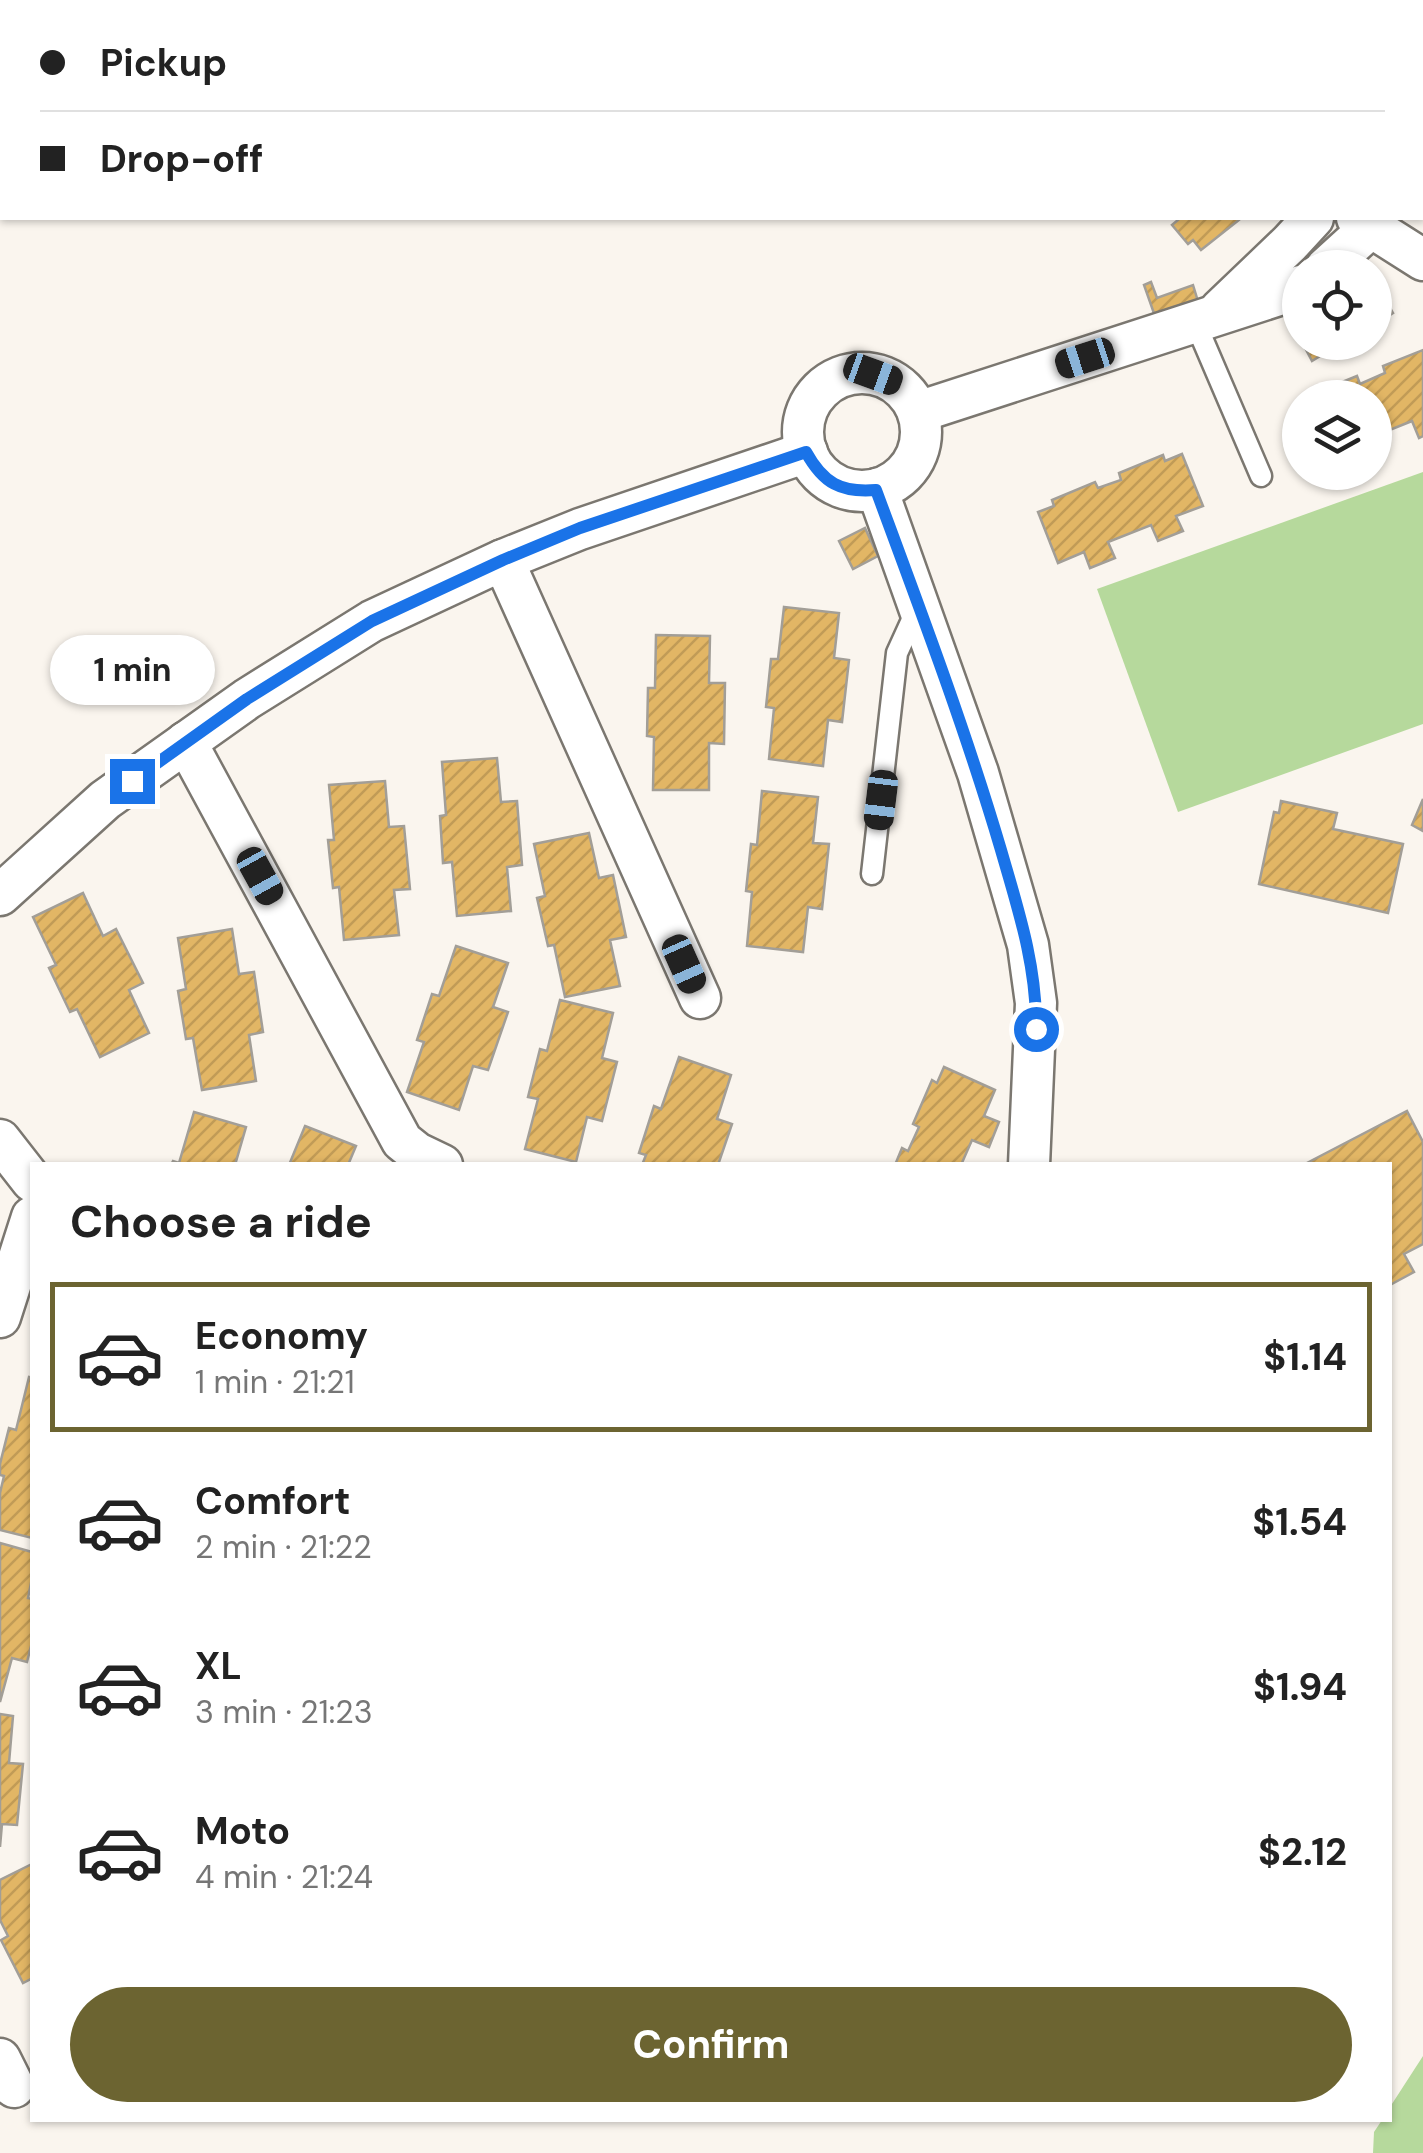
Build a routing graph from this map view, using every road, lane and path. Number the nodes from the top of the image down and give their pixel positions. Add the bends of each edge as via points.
1 (1312, 220) edge
2 (1364, 222) edge
3 (1344, 250) edge
4 (1423, 260) edge
5 (1282, 294) edge
6 (1204, 319) junction
7 (918, 412) junction
8 (806, 452) junction
9 (1261, 476) dead end
10 (876, 490) junction
11 (503, 560) junction
12 (919, 605) junction
13 (186, 742) junction
14 (872, 874) dead end
15 (0, 895) edge
16 (700, 998) dead end
17 (0, 1140) edge
18 (397, 1153) edge
19 (436, 1162) edge
20 (1029, 1162) edge
21 (30, 1178) edge
22 (30, 1222) edge
23 (0, 1316) edge

1 - 6 street
2 - 3 street
2 - 4 street
5 - 6 street
6 - 7 street
6 - 9 lane
7 - 8 street via 892,381 852,374 833,381 806,411
7 - 10 street via 922,432 909,468
8 - 10 street via 842,488
8 - 11 street
10 - 12 street
11 - 13 street via 372,621
11 - 16 street
12 - 14 lane via 897,653
12 - 20 street via 1028,945 1036,1004
13 - 15 street via 106,800
13 - 18 street via 369,1076
17 - 21 street
18 - 19 street
22 - 23 street

